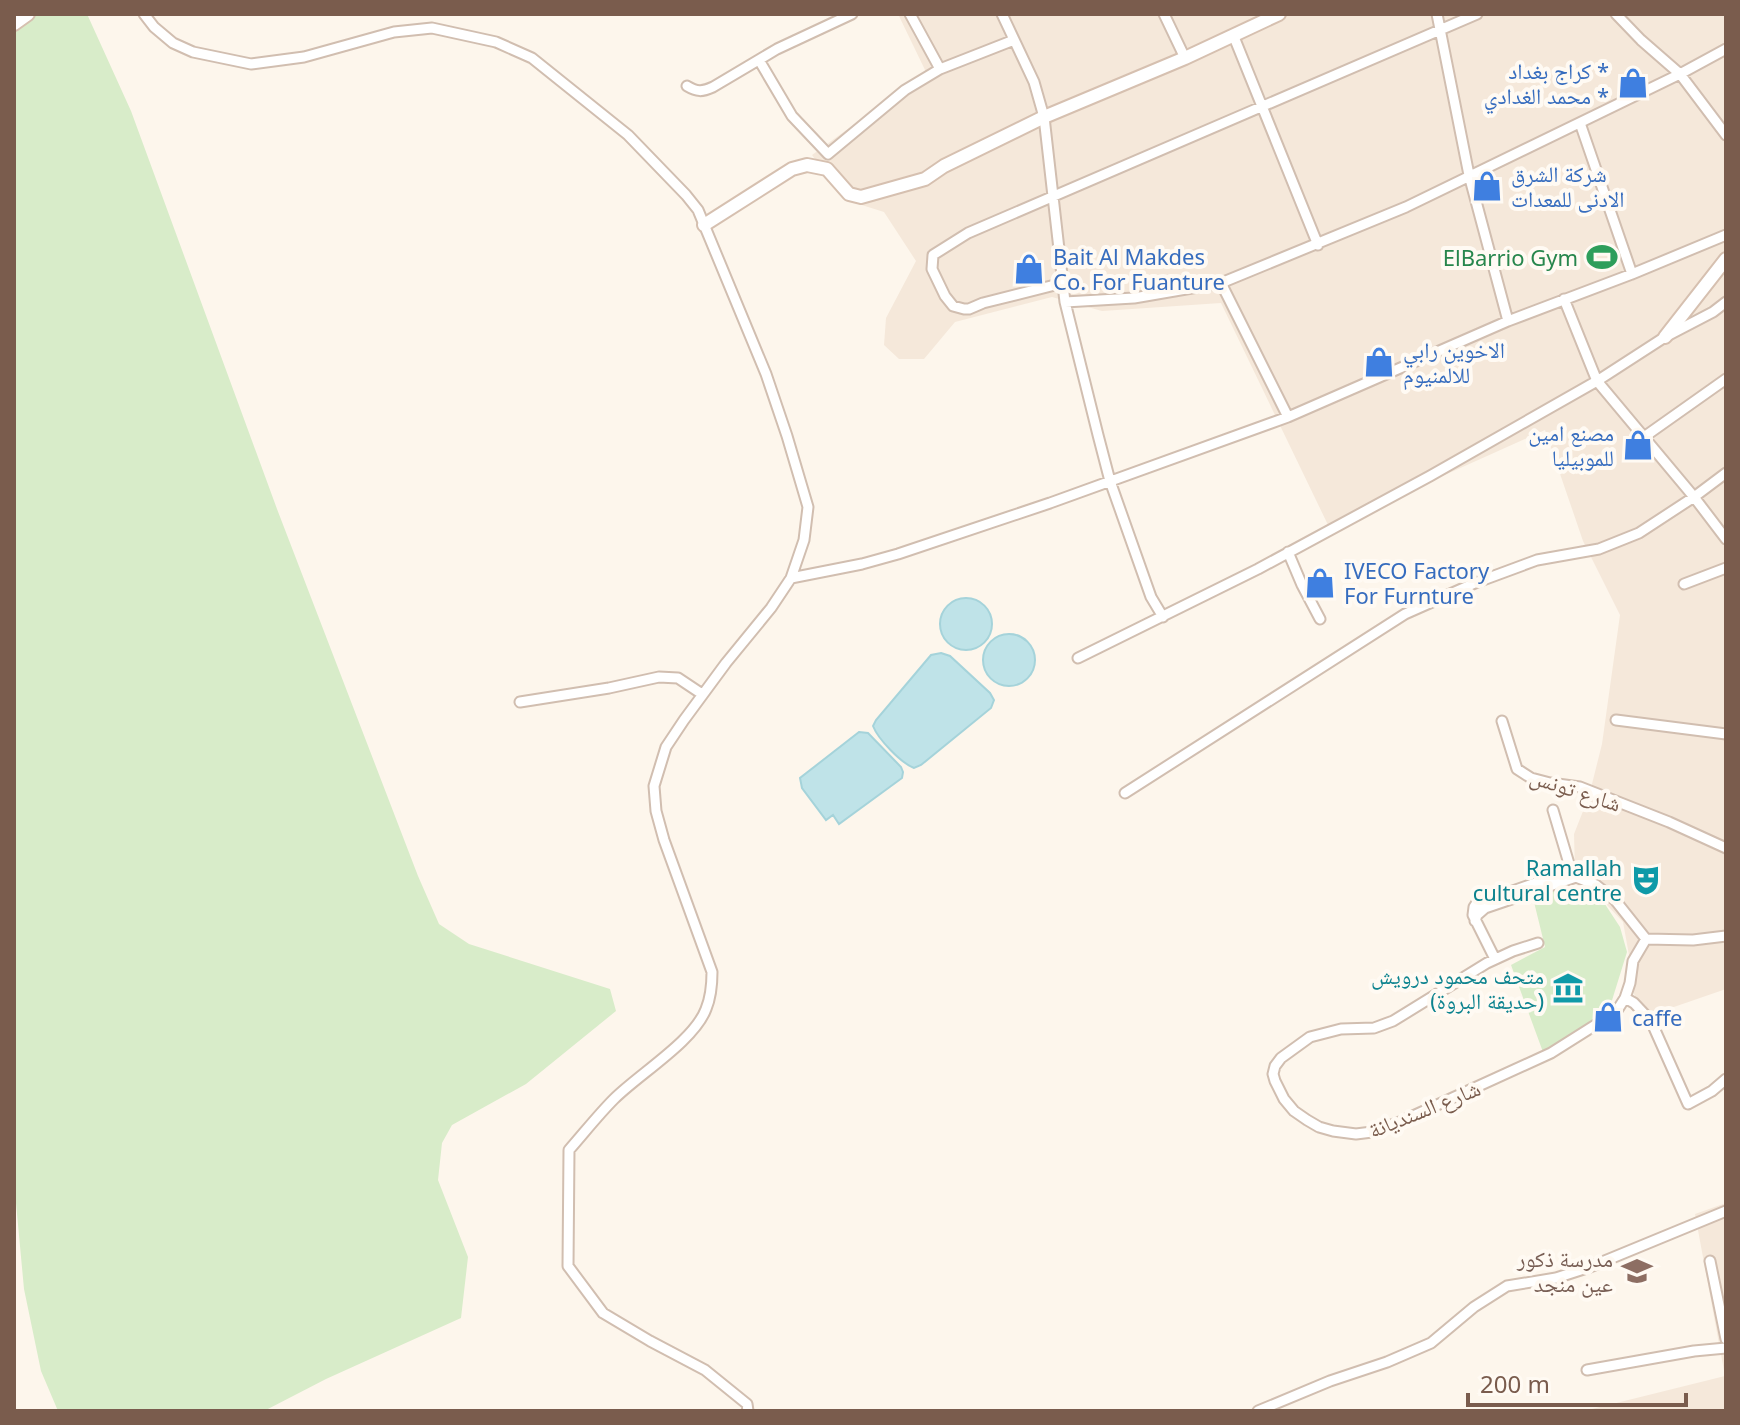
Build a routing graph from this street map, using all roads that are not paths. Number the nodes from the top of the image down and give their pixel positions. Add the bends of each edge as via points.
1 (28, 14) edge
2 (144, 14) edge
3 (852, 14) edge
4 (910, 14) edge
5 (1002, 14) edge
6 (1164, 14) edge
7 (1279, 14) edge
8 (1437, 14) edge
9 (1477, 14) edge
10 (1616, 14) edge
11 (14, 24) edge
12 (1440, 29) junction
13 (1234, 37) junction
14 (1014, 40) junction
15 (1726, 49) edge
16 (1185, 58) junction
17 (759, 60) junction
18 (940, 69) junction
19 (1680, 74) junction
20 (687, 86) dead end
21 (1263, 106) junction
22 (1044, 117) junction
23 (1580, 123) junction
24 (1726, 135) edge
25 (1469, 175) junction
26 (1053, 197) junction
27 (704, 225) junction
28 (1726, 235) edge
29 (1318, 245) junction
30 (1726, 259) edge
31 (1632, 274) junction
32 (1063, 283) junction
33 (1221, 283) junction
34 (1564, 299) junction
35 (1065, 302) junction
36 (1726, 302) edge
37 (1508, 321) junction
38 (1665, 337) junction
39 (1726, 379) edge
40 (1597, 381) junction
41 (1288, 417) junction
42 (1644, 437) junction
43 (1726, 473) edge
44 (1110, 481) junction
45 (1694, 497) junction
46 (1726, 539) edge
47 (1288, 552) junction
48 (1726, 568) edge
49 (791, 578) junction
50 (1684, 584) dead end
51 (1163, 617) junction
52 (1320, 619) dead end
53 (1078, 658) dead end
54 (702, 694) junction
55 (520, 702) dead end
56 (1616, 720) dead end
57 (1502, 721) dead end
58 (1726, 734) edge
59 (1125, 793) dead end
60 (1553, 810) dead end
61 (1726, 848) edge
62 (1574, 873) junction
63 (1726, 936) edge
64 (1646, 939) junction
65 (1538, 943) dead end
66 (1495, 959) junction
67 (1625, 998) junction
68 (1726, 1079) edge
69 (1726, 1211) edge
70 (1710, 1261) dead end
71 (1723, 1300) edge
72 (1726, 1339) edge
73 (1726, 1348) edge
74 (1587, 1370) dead end
75 (748, 1411) edge
76 (1258, 1411) edge

1 - 11 street
2 - 27 street via 173,43 251,64 432,28 496,42 532,58 628,135 686,195
3 - 17 street
4 - 18 street
5 - 14 street
6 - 16 street
7 - 13 street
8 - 12 street
9 - 12 street
10 - 19 street
12 - 21 street
12 - 25 street
13 - 16 street
13 - 21 street
14 - 18 street
14 - 22 street
15 - 19 street
16 - 22 street
17 - 18 street via 792,116 828,154 905,90
17 - 20 street via 703,91
19 - 23 street
19 - 24 street
21 - 26 street
21 - 29 street
22 - 26 street
22 - 27 street via 925,179 871,196 849,194 827,169 792,169
23 - 25 street
23 - 31 street
25 - 29 street
25 - 37 street
26 - 32 street
26 - 32 street via 968,233 933,255 932,269 953,306 964,309
27 - 49 street via 766,374 808,507 800,558
28 - 31 street
29 - 33 street
30 - 38 street
31 - 34 street
32 - 35 street
33 - 35 street via 1134,298
33 - 41 street
34 - 37 street
34 - 40 street
35 - 44 street
36 - 38 street
37 - 41 street
38 - 40 street
39 - 42 street
40 - 42 street
40 - 47 street
41 - 44 street
42 - 45 street
43 - 45 street
44 - 49 street via 898,554
44 - 51 street
45 - 46 street
45 - 59 street via 1639,533 1599,549 1537,560 1405,614
47 - 51 street
47 - 52 street
48 - 50 street
49 - 54 street
51 - 53 street
54 - 55 street via 678,678 659,677
54 - 75 street via 666,747 654,786 664,840 704,947 712,988 699,1023 615,1098 569,1150 568,1266 603,1313 705,1370 747,1404
56 - 58 street
57 - 61 street, شارع تونس via 1517,769 1531,778 1580,787
60 - 62 street
62 - 64 street via 1615,900
62 - 66 street via 1477,915 1475,921
63 - 64 street
64 - 67 street via 1633,961
65 - 66 street, شارع السنديانة
66 - 67 street, شارع السنديانة via 1393,1021 1310,1037 1275,1066 1273,1074 1284,1099 1319,1127 1372,1132 1551,1053 1616,1012
67 - 68 street via 1651,1021 1688,1104
69 - 76 street via 1590,1267 1507,1286 1431,1343
70 - 71 street
71 - 72 street
73 - 74 street

